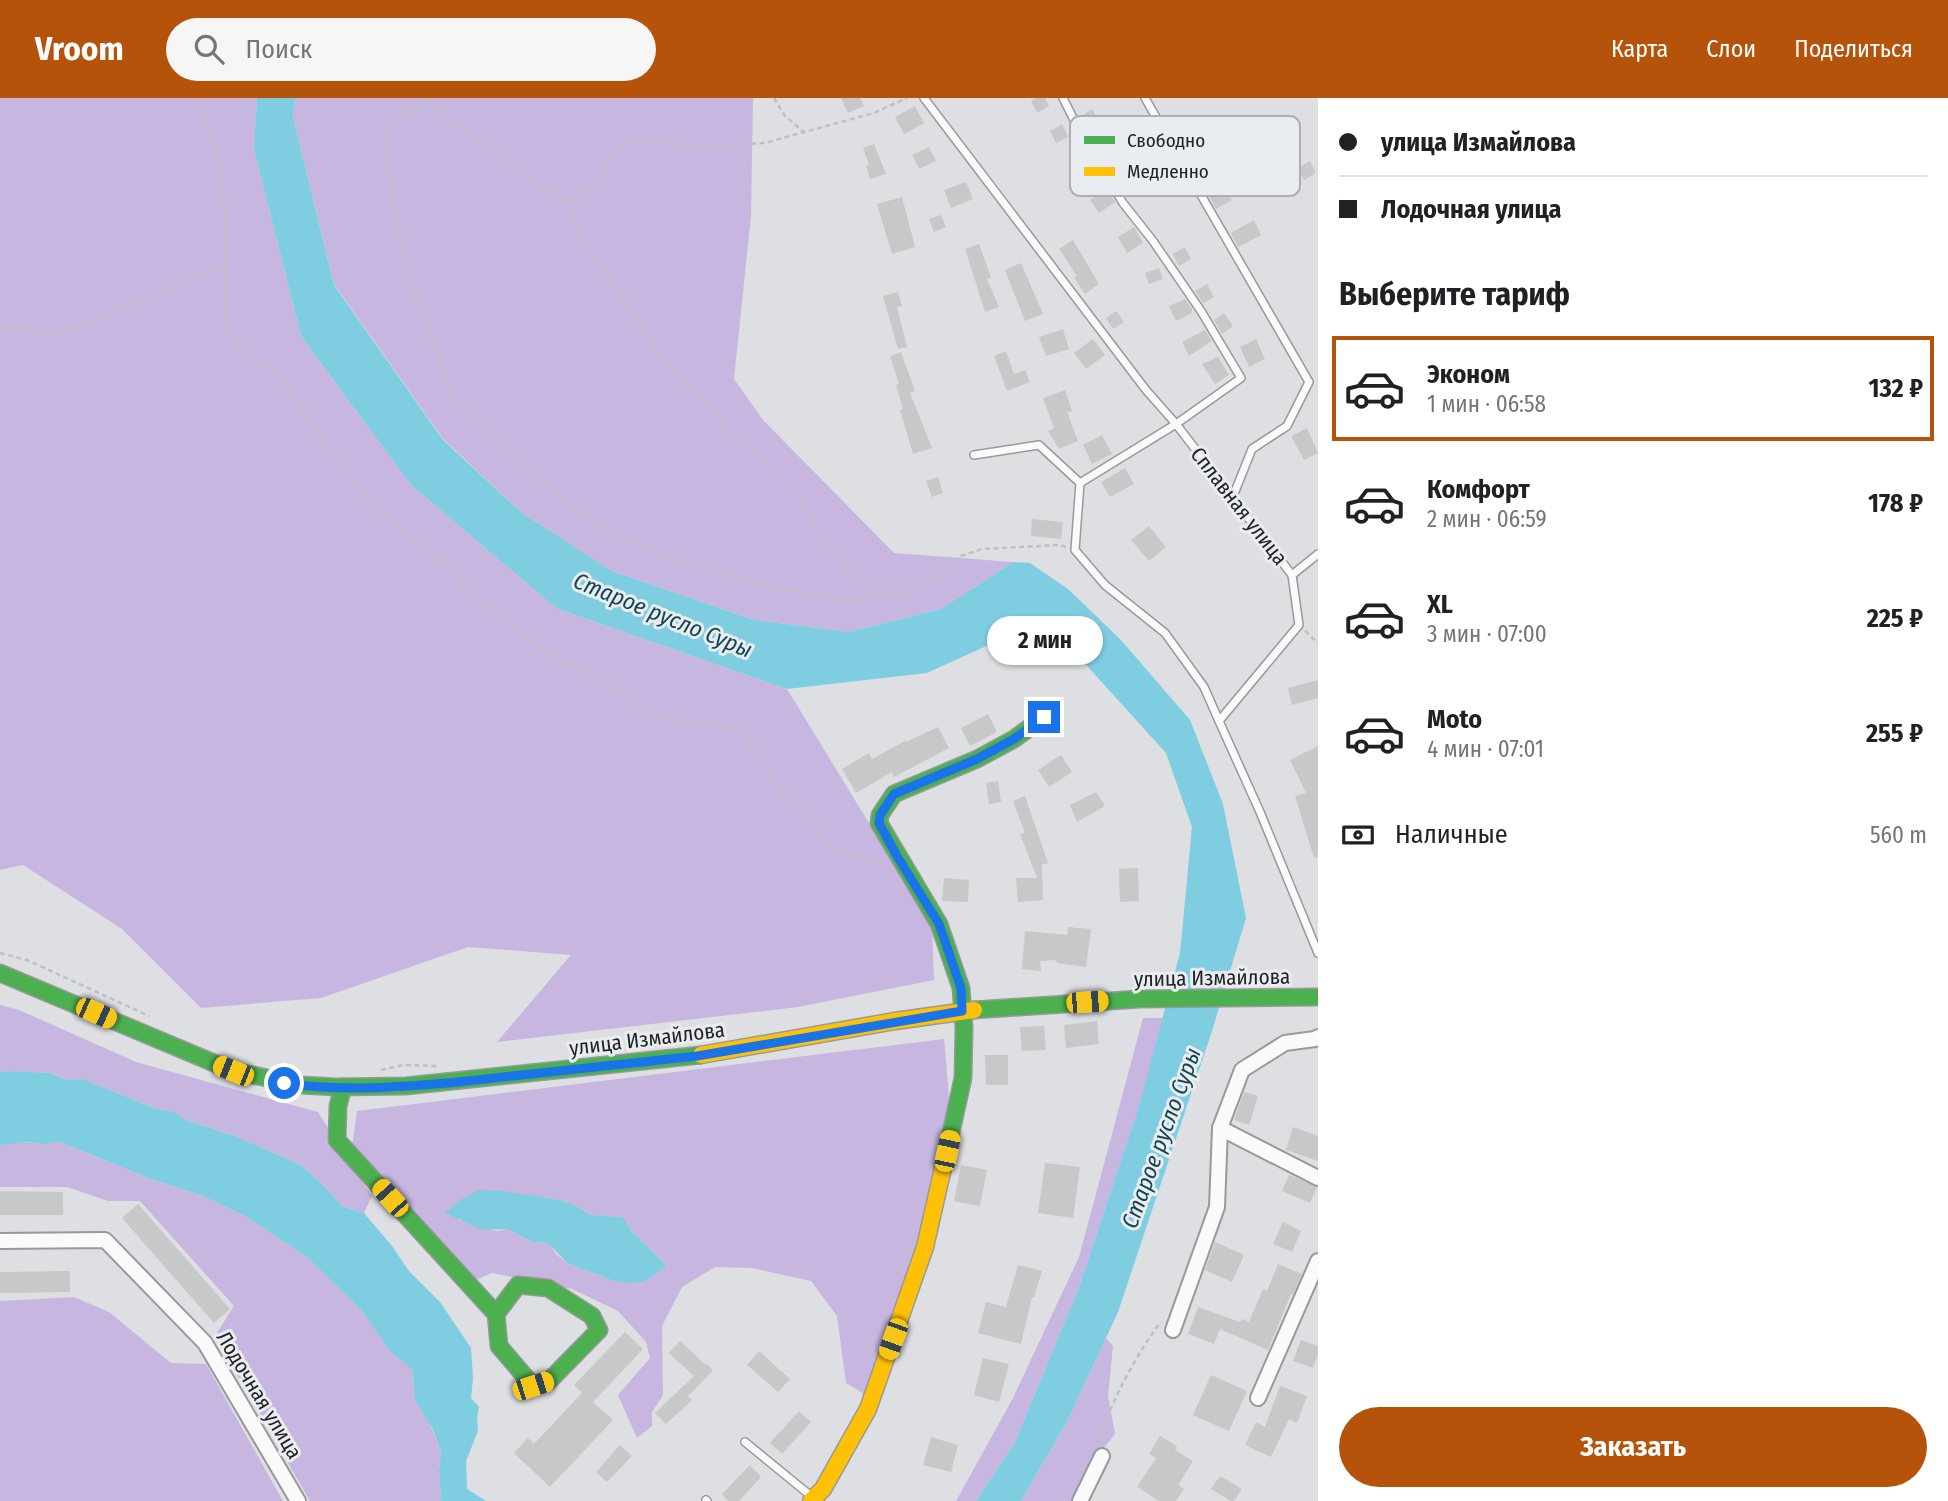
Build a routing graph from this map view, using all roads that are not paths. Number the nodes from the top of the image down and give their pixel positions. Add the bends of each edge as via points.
1 (925, 98) edge
2 (1063, 98) edge
3 (1145, 98) edge
4 (1072, 116) edge
5 (1155, 116) edge
6 (1119, 196) edge
7 (1202, 196) edge
8 (1318, 378) edge
9 (1309, 382) junction
10 (1176, 424) junction
11 (974, 455) dead end
12 (1080, 483) junction
13 (1232, 499) junction
14 (1318, 554) edge
15 (1292, 575) junction
16 (1044, 717) dead end
17 (1219, 722) junction
18 (1318, 953) edge
19 (0, 973) edge
20 (1318, 997) edge
21 (962, 1011) junction
22 (1318, 1037) edge
23 (342, 1087) junction
24 (1220, 1128) junction
25 (1318, 1178) edge
26 (0, 1241) edge
27 (1318, 1261) edge
28 (496, 1314) junction
29 (1173, 1330) dead end
30 (1258, 1398) dead end
31 (746, 1442) dead end
32 (1102, 1456) road end
33 (813, 1500) edge
34 (298, 1501) edge
35 (1080, 1501) edge

1 - 10 lane, Сплавная улица
2 - 4 lane
3 - 5 lane
6 - 10 lane via 1241,378
7 - 9 lane
8 - 9 lane
9 - 13 lane via 1287,426 1252,449
10 - 12 lane
10 - 13 lane, Сплавная улица
11 - 12 lane via 1039,445
12 - 17 lane via 1075,550 1105,585 1165,633 1204,687
13 - 15 lane, Сплавная улица
14 - 15 lane
15 - 17 lane, Сплавная улица via 1299,625
16 - 21 street via 977,759 894,794 880,815 879,823 939,924 961,988
17 - 18 lane
19 - 23 street, улица Измайлова via 233,1071 304,1086
20 - 21 street, улица Измайлова via 1172,998
21 - 23 street, улица Измайлова via 697,1056 445,1084
21 - 33 street via 963,1078 925,1247 868,1409
22 - 24 street via 1285,1043 1242,1070
23 - 28 street via 337,1140
24 - 25 street
24 - 29 street via 1217,1206
26 - 34 street, Лодочная улица via 105,1240 205,1343
27 - 30 street
28 - 28 street via 499,1346 533,1386 549,1381 599,1330 592,1316 548,1288 518,1285
31 - 33 lane
32 - 35 street

